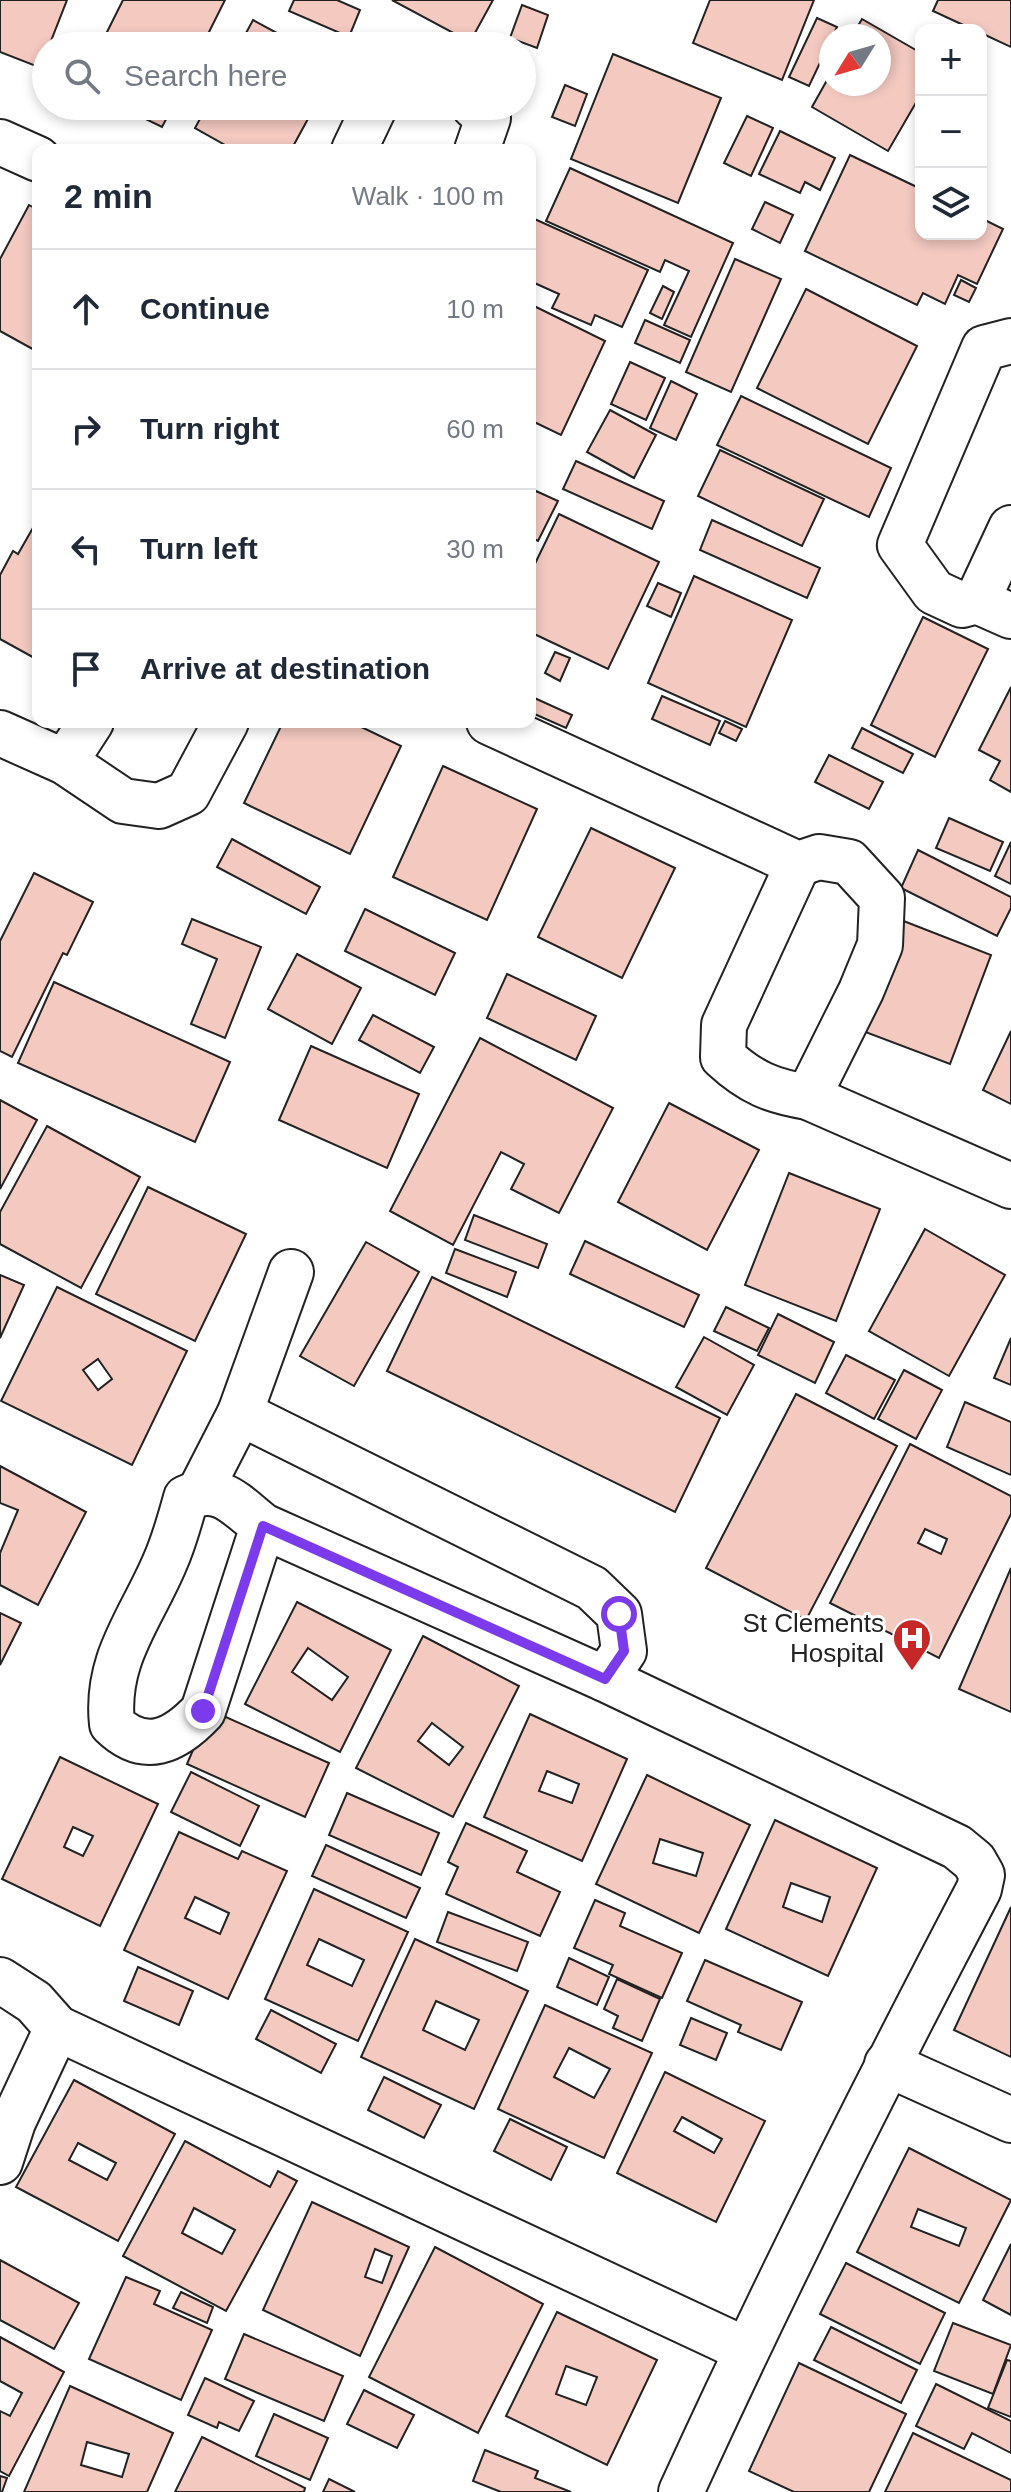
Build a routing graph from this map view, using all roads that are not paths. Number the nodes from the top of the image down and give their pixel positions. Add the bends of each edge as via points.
1 (368, 120) edge
2 (487, 120) edge
3 (0, 142) edge
4 (357, 144) edge
5 (479, 144) edge
6 (32, 156) edge
7 (1011, 341) edge
8 (1011, 528) edge
9 (994, 608) edge
10 (87, 728) edge
11 (223, 728) edge
12 (502, 728) edge
13 (0, 733) edge
14 (65, 762) junction
15 (798, 864) junction
16 (808, 1097) junction
17 (1011, 1186) edge
18 (291, 1272) dead end
19 (240, 1413) junction
20 (200, 1491) junction
21 (263, 1526) junction
22 (605, 1679) junction
23 (0, 1980) edge
24 (57, 2028) junction
25 (887, 2064) junction
26 (1011, 2120) edge
27 (0, 2162) edge
28 (746, 2350) junction
29 (681, 2492) edge

1 - 4 street
2 - 5 street
3 - 6 street
7 - 9 street via 984,348 900,545 934,592 962,605
8 - 9 street
10 - 14 street
11 - 14 street via 188,793 159,806 123,801
12 - 15 street
13 - 14 street
15 - 16 street via 724,1025 723,1057 743,1076 777,1092
15 - 16 street via 819,857 849,862 882,898 880,945
16 - 17 street
18 - 19 street
19 - 20 street
19 - 22 street via 592,1588 619,1614 624,1651
20 - 21 street via 218,1492
20 - 21 street via 186,1498 164,1564 118,1657 110,1705 112,1724 125,1737 158,1743 187,1729 203,1711
21 - 22 street
22 - 25 street via 957,1847 974,1861 982,1875 979,1889
23 - 24 street via 34,2002
24 - 27 street
24 - 28 street
25 - 26 street
25 - 28 street
28 - 29 street

